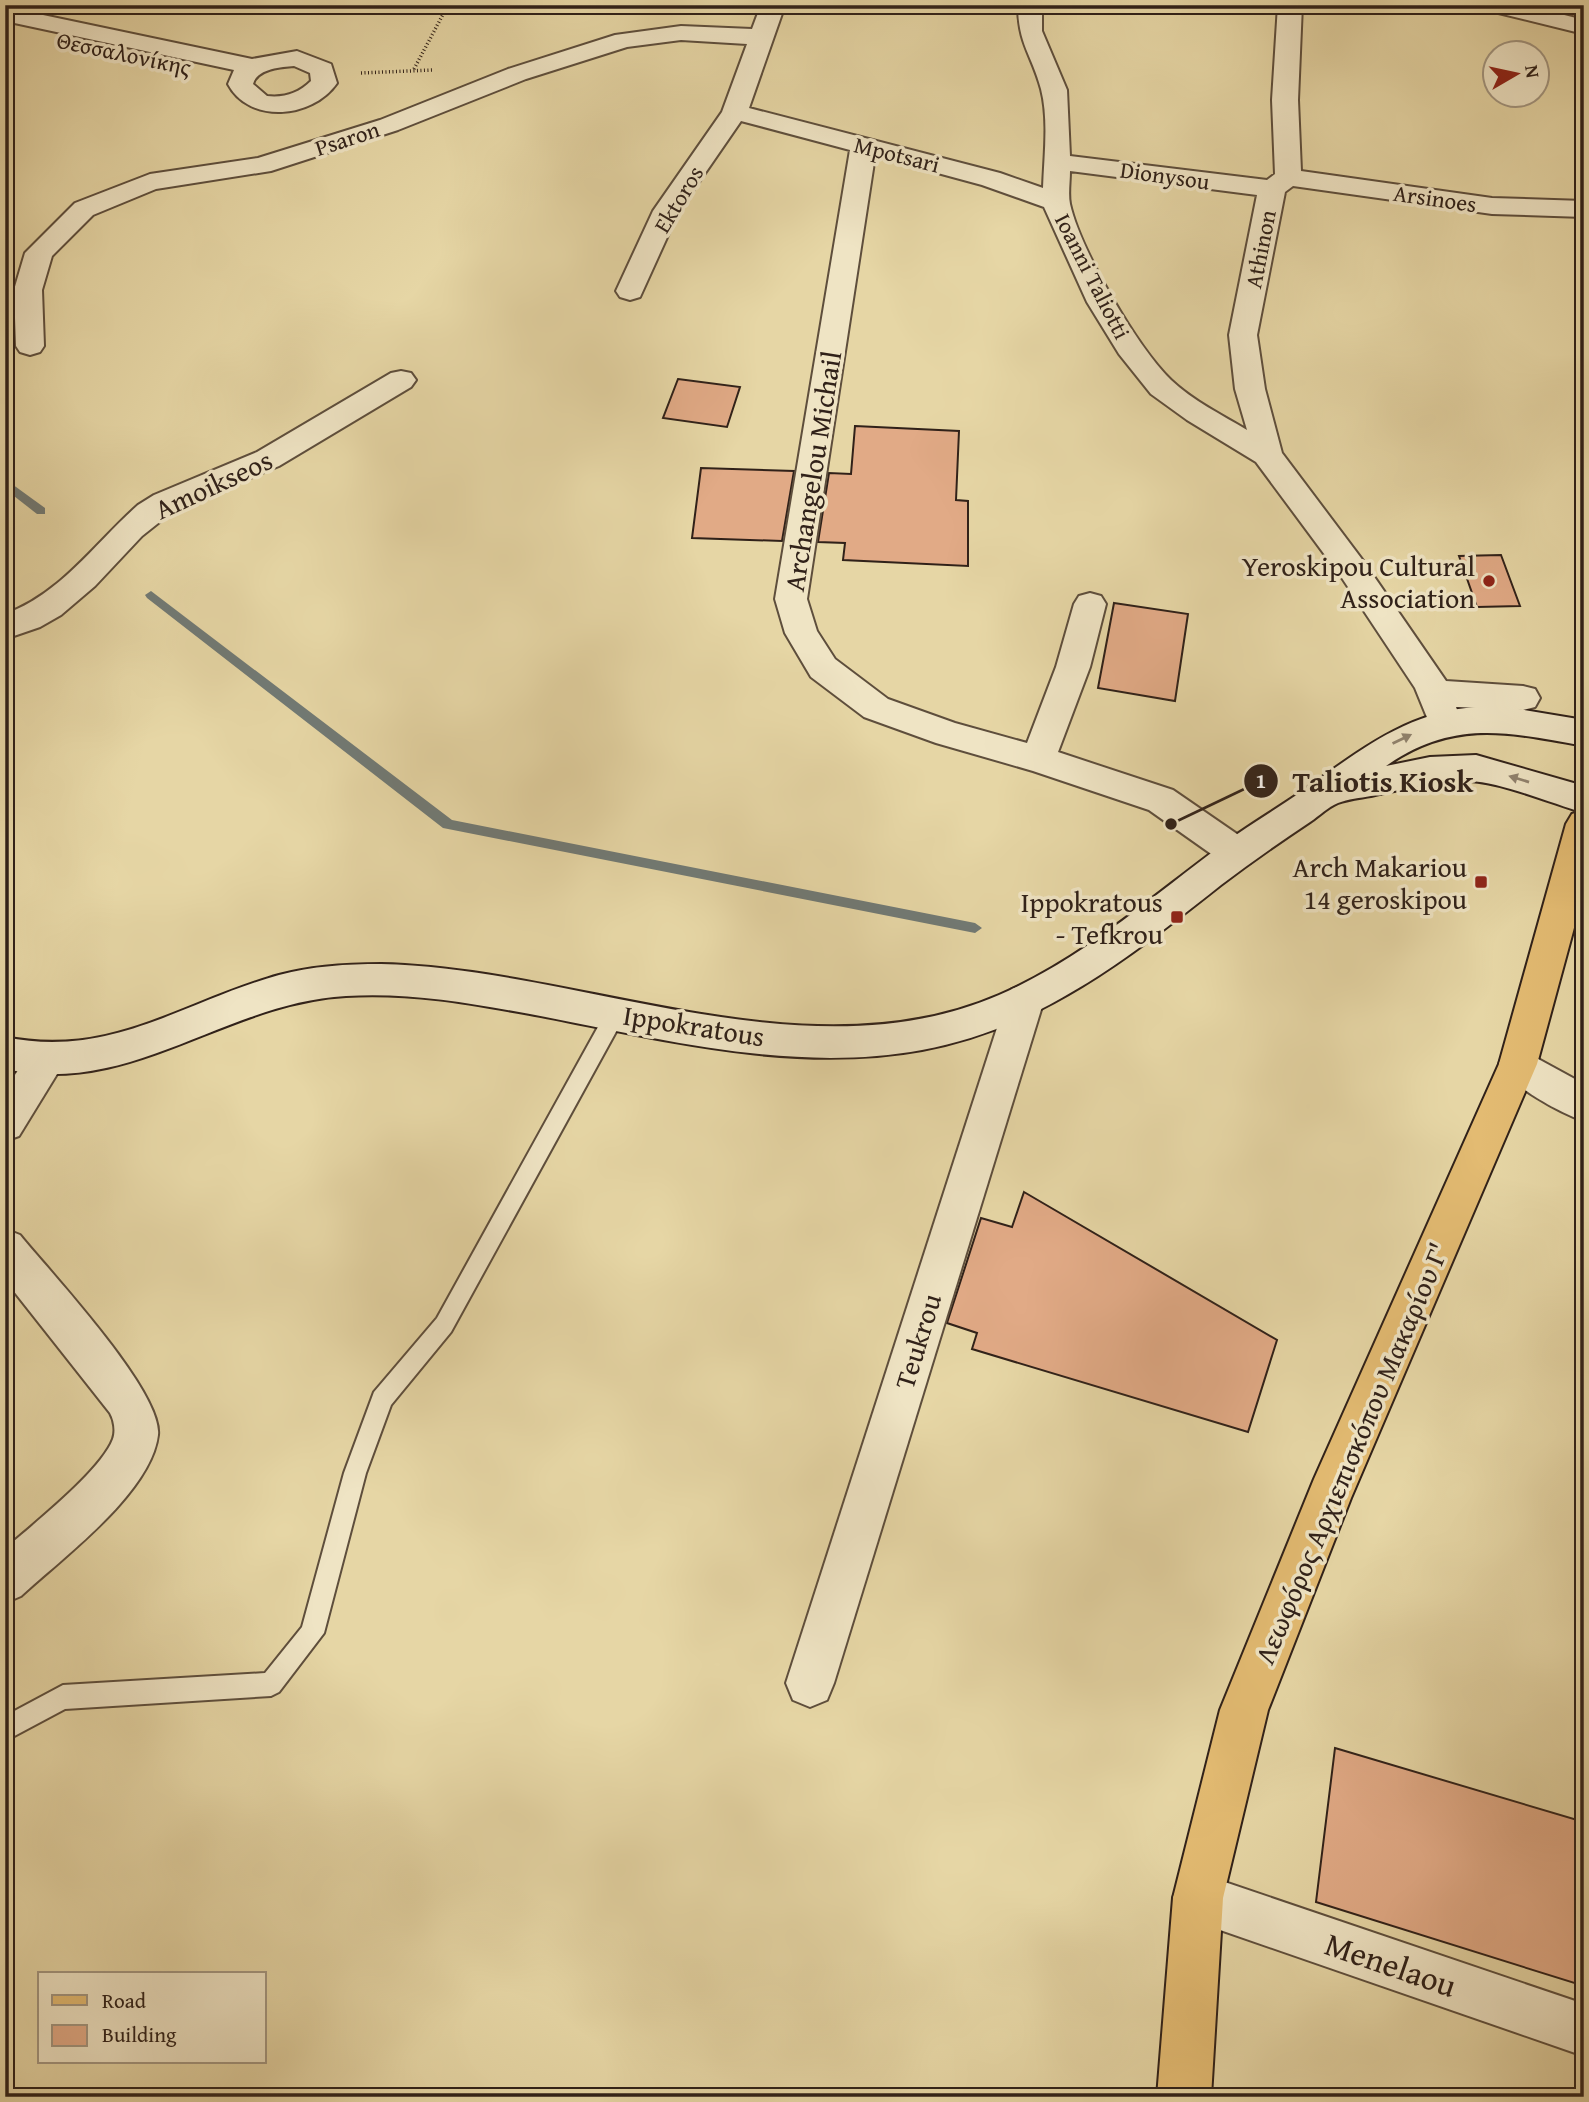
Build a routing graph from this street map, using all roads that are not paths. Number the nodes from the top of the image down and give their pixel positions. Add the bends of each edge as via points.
1 (774, 5) edge
2 (1030, 5) edge
3 (1290, 5) edge
4 (1494, 5) edge
5 (5, 14) edge
6 (1584, 27) edge
7 (5, 28) edge
8 (762, 37) junction
9 (248, 72) junction
10 (735, 112) junction
11 (863, 147) junction
12 (1057, 162) junction
13 (1280, 183) junction
14 (1056, 202) junction
15 (1584, 209) edge
16 (630, 291) dead end
17 (30, 346) dead end
18 (401, 380) dead end
19 (1267, 455) junction
20 (1090, 604) dead end
21 (5, 626) edge
22 (1523, 698) dead end
23 (1439, 708) junction
24 (1584, 733) edge
25 (1038, 759) junction
26 (1326, 792) junction
27 (1584, 800) edge
28 (1584, 824) edge
29 (1237, 853) junction
30 (1025, 1000) junction
31 (616, 1013) junction
32 (5, 1053) edge
33 (46, 1061) junction
34 (1518, 1064) junction
35 (1584, 1104) edge
36 (5, 1124) edge
37 (5, 1248) edge
38 (5, 1580) edge
39 (810, 1683) dead end
40 (5, 1729) edge
41 (1198, 1898) junction
42 (1584, 2030) edge
43 (1184, 2097) edge

1 - 8 street, Ektoros
2 - 12 street, Ioanni Taliotti via 1030,31 1054,90
3 - 13 street, Athinon via 1288,123
4 - 6 street
5 - 9 street, Θεσσαλονίκης
7 - 9 street, Θεσσαλονίκης
8 - 10 street, Ektoros
8 - 17 street, Psaron via 681,33 624,40 262,165 150,181 84,209 38,253 28,290
9 - 9 street via 274,59 297,58 316,64 325,75 317,91 294,102 279,103 244,93 241,85
10 - 11 street, Mpotsari
10 - 16 street, Ektoros via 666,211
11 - 14 street, Mpotsari via 991,178
11 - 25 street, Archangelou Michail via 790,599 801,633 823,668 876,708
12 - 13 street, Dionysou
12 - 14 street, Ioanni Taliotti
13 - 15 street, Arsinoes via 1492,206
13 - 19 street, Athinon via 1243,335 1250,389
14 - 19 street, Ioanni Taliotti via 1101,302 1129,348 1161,387
18 - 21 street, Amoikseos via 268,459 149,512 64,599 38,615
19 - 23 street, Ioanni Taliotti via 1353,570
20 - 25 street via 1073,667
22 - 23 street
23 - 24 street, Ippokratous
26 -> 23 street, Ippokratous
25 - 29 street, Archangelou Michail via 1161,800
27 -> 26 street, Ippokratous via 1476,768 1430,770
26 - 29 street, Ippokratous
28 - 34 main road, Λεωφόρος Αρχιεπισκόπου Μακαρίου Γ'
29 - 30 street, Ippokratous via 1139,932
30 - 31 street, Ippokratous via 977,1021 839,1043 735,1035
30 - 39 street, Teukrou
31 - 33 street, Ippokratous via 419,980 353,980 271,992 98,1055
31 - 40 lane via 444,1325 382,1399 355,1473 312,1633 271,1684 63,1697
32 - 33 street, Ippokratous
33 - 36 street
34 - 35 street
34 - 41 main road, Λεωφόρος Αρχιεπισκόπου Μακαρίου Γ' via 1330,1495 1244,1710
37 - 38 street via 125,1398 136,1427 132,1449 108,1482
41 - 42 street, Menelaou
41 - 43 main road, Λεωφόρος Αρχιεπισκόπου Μακαρίου Γ'

